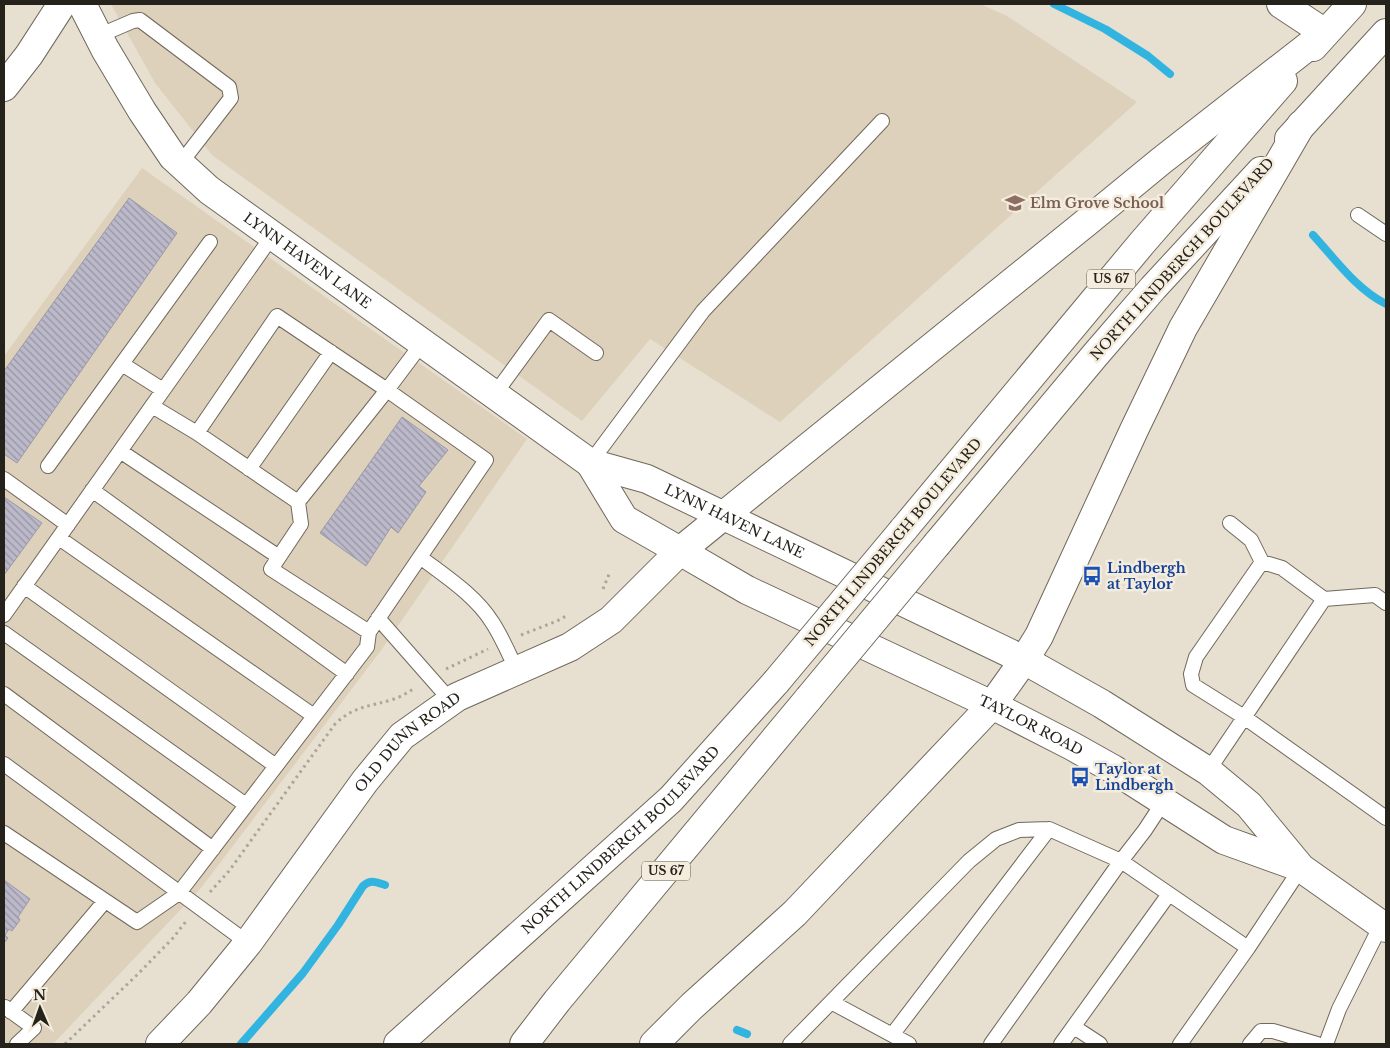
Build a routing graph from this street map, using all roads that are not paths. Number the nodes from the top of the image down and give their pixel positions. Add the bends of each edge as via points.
1 (62, 4) edge
2 (82, 4) edge
3 (1281, 4) edge
4 (1352, 4) edge
5 (1325, 32) junction
6 (1386, 33) edge
7 (98, 36) junction
8 (4, 87) edge
9 (882, 121) dead end
10 (1301, 125) junction
11 (180, 164) junction
12 (1358, 215) dead end
13 (1386, 234) edge
14 (273, 235) junction
15 (210, 242) dead end
16 (423, 342) junction
17 (331, 352) junction
18 (596, 353) dead end
19 (122, 364) junction
20 (163, 390) junction
21 (387, 390) junction
22 (496, 394) junction
23 (152, 406) junction
24 (197, 433) junction
25 (120, 451) junction
26 (590, 463) junction
27 (48, 466) dead end
28 (249, 468) junction
29 (4, 479) edge
30 (92, 490) junction
31 (298, 502) junction
32 (723, 516) junction
33 (1230, 523) dead end
34 (68, 525) junction
35 (59, 538) junction
36 (680, 551) junction
37 (420, 557) junction
38 (278, 558) junction
39 (1262, 562) junction
40 (24, 586) junction
41 (876, 589) joint
42 (1324, 599) junction
43 (1386, 602) edge
44 (4, 615) edge
45 (378, 618) junction
46 (369, 632) junction
47 (836, 632) joint
48 (4, 633) edge
49 (1024, 660) junction
50 (517, 671) junction
51 (347, 674) junction
52 (4, 694) edge
53 (451, 701) junction
54 (992, 705) junction
55 (314, 716) junction
56 (1244, 717) junction
57 (4, 764) edge
58 (276, 766) junction
59 (1208, 771) junction
60 (1164, 801) junction
61 (246, 805) junction
62 (1386, 818) edge
63 (1048, 829) junction
64 (4, 833) edge
65 (213, 849) junction
66 (1121, 861) junction
67 (1301, 868) junction
68 (179, 893) junction
69 (1170, 894) junction
70 (105, 901) junction
71 (1384, 926) edge
72 (248, 943) junction
73 (1248, 948) junction
74 (831, 1002) junction
75 (7, 1009) edge
76 (1074, 1026) junction
77 (892, 1035) junction
78 (17, 1044) edge
79 (160, 1044) edge
80 (398, 1044) edge
81 (524, 1044) edge
82 (654, 1044) edge
83 (790, 1044) edge
84 (908, 1044) edge
85 (991, 1044) edge
86 (1061, 1044) edge
87 (1100, 1044) edge
88 (1180, 1044) edge
89 (1250, 1044) edge
90 (1317, 1044) edge
91 (1326, 1044) edge

1 - 8 main road
2 - 7 main road, LYNN HAVEN LANE
3 - 5 main road
4 - 5 main road, NORTH LINDBERGH BOULEVARD / US 67
5 - 32 main road, OLD DUNN ROAD
5 - 80 main road, NORTH LINDBERGH BOULEVARD / US 67, bridge via 1129,258 776,682 671,799
6 - 10 main road, NORTH LINDBERGH BOULEVARD / US 67
7 - 11 main road, LYNN HAVEN LANE via 142,112
7 - 11 lane via 140,20 229,87 231,98
9 - 26 lane via 703,311
10 - 49 main road via 1183,328 1039,636
10 - 81 main road, NORTH LINDBERGH BOULEVARD / US 67, bridge via 1153,288 1047,412
11 - 14 main road, LYNN HAVEN LANE via 209,190
12 - 13 lane
14 - 16 main road, LYNN HAVEN LANE
14 - 20 lane
15 - 19 lane
16 - 21 lane
16 - 22 main road, LYNN HAVEN LANE
17 - 21 lane
17 - 24 lane via 277,316
17 - 28 lane
18 - 22 lane via 549,320
19 - 20 lane
19 - 27 lane
20 - 23 lane
21 - 31 lane
21 - 37 lane via 486,460
22 - 26 main road, LYNN HAVEN LANE
23 - 24 lane
23 - 25 lane
24 - 28 lane
25 - 30 lane
25 - 38 lane
26 - 32 main road, LYNN HAVEN LANE via 647,479
26 - 36 main road, LYNN HAVEN LANE via 624,519
28 - 31 lane
29 - 34 lane
30 - 34 lane
30 - 51 lane
31 - 38 lane via 301,524
32 - 36 main road, OLD DUNN ROAD
32 - 41 main road, LYNN HAVEN LANE
33 - 39 lane via 1251,540
34 - 35 lane
35 - 40 lane
35 - 55 lane
36 - 47 main road, LYNN HAVEN LANE via 747,590
36 - 50 main road, OLD DUNN ROAD via 611,620 570,647
37 - 45 lane
37 - 50 lane via 457,585 492,620
38 - 46 lane via 270,569
39 - 42 lane via 1282,568
39 - 56 lane via 1196,657 1191,674 1193,685
40 - 44 lane
40 - 58 lane
41 - 49 main road, TAYLOR ROAD
42 - 43 lane via 1375,595
42 - 56 lane
45 - 46 lane
45 - 53 lane
46 - 51 lane via 368,647
47 - 54 main road, TAYLOR ROAD
48 - 61 lane
49 - 54 main road
49 - 59 main road, TAYLOR ROAD via 1102,704
50 - 53 main road, OLD DUNN ROAD
51 - 55 lane
52 - 65 lane
53 - 72 main road, OLD DUNN ROAD via 402,736 365,781
54 - 60 main road, TAYLOR ROAD via 1072,746
54 - 82 main road via 795,914
55 - 58 lane
56 - 59 lane
56 - 62 lane
57 - 68 lane
58 - 61 lane
59 - 67 main road, TAYLOR ROAD via 1249,805
60 - 66 lane
60 - 67 main road, TAYLOR ROAD via 1224,840
61 - 65 lane
63 - 66 lane
63 - 74 lane via 1019,830 996,839 969,861
63 - 77 lane
64 - 70 lane
65 - 68 lane
66 - 69 lane
66 - 85 lane
67 - 71 main road, TAYLOR ROAD
67 - 73 lane
68 - 70 lane via 137,922
68 - 72 lane
69 - 73 lane
69 - 76 lane
70 - 75 lane
71 - 91 lane via 1339,1009
72 - 79 main road, OLD DUNN ROAD via 199,1004
73 - 88 lane
74 - 77 lane
74 - 83 lane
75 - 78 lane via 34,1028
76 - 86 lane
76 - 87 lane
77 - 84 lane
89 - 90 lane via 1261,1031 1273,1031

